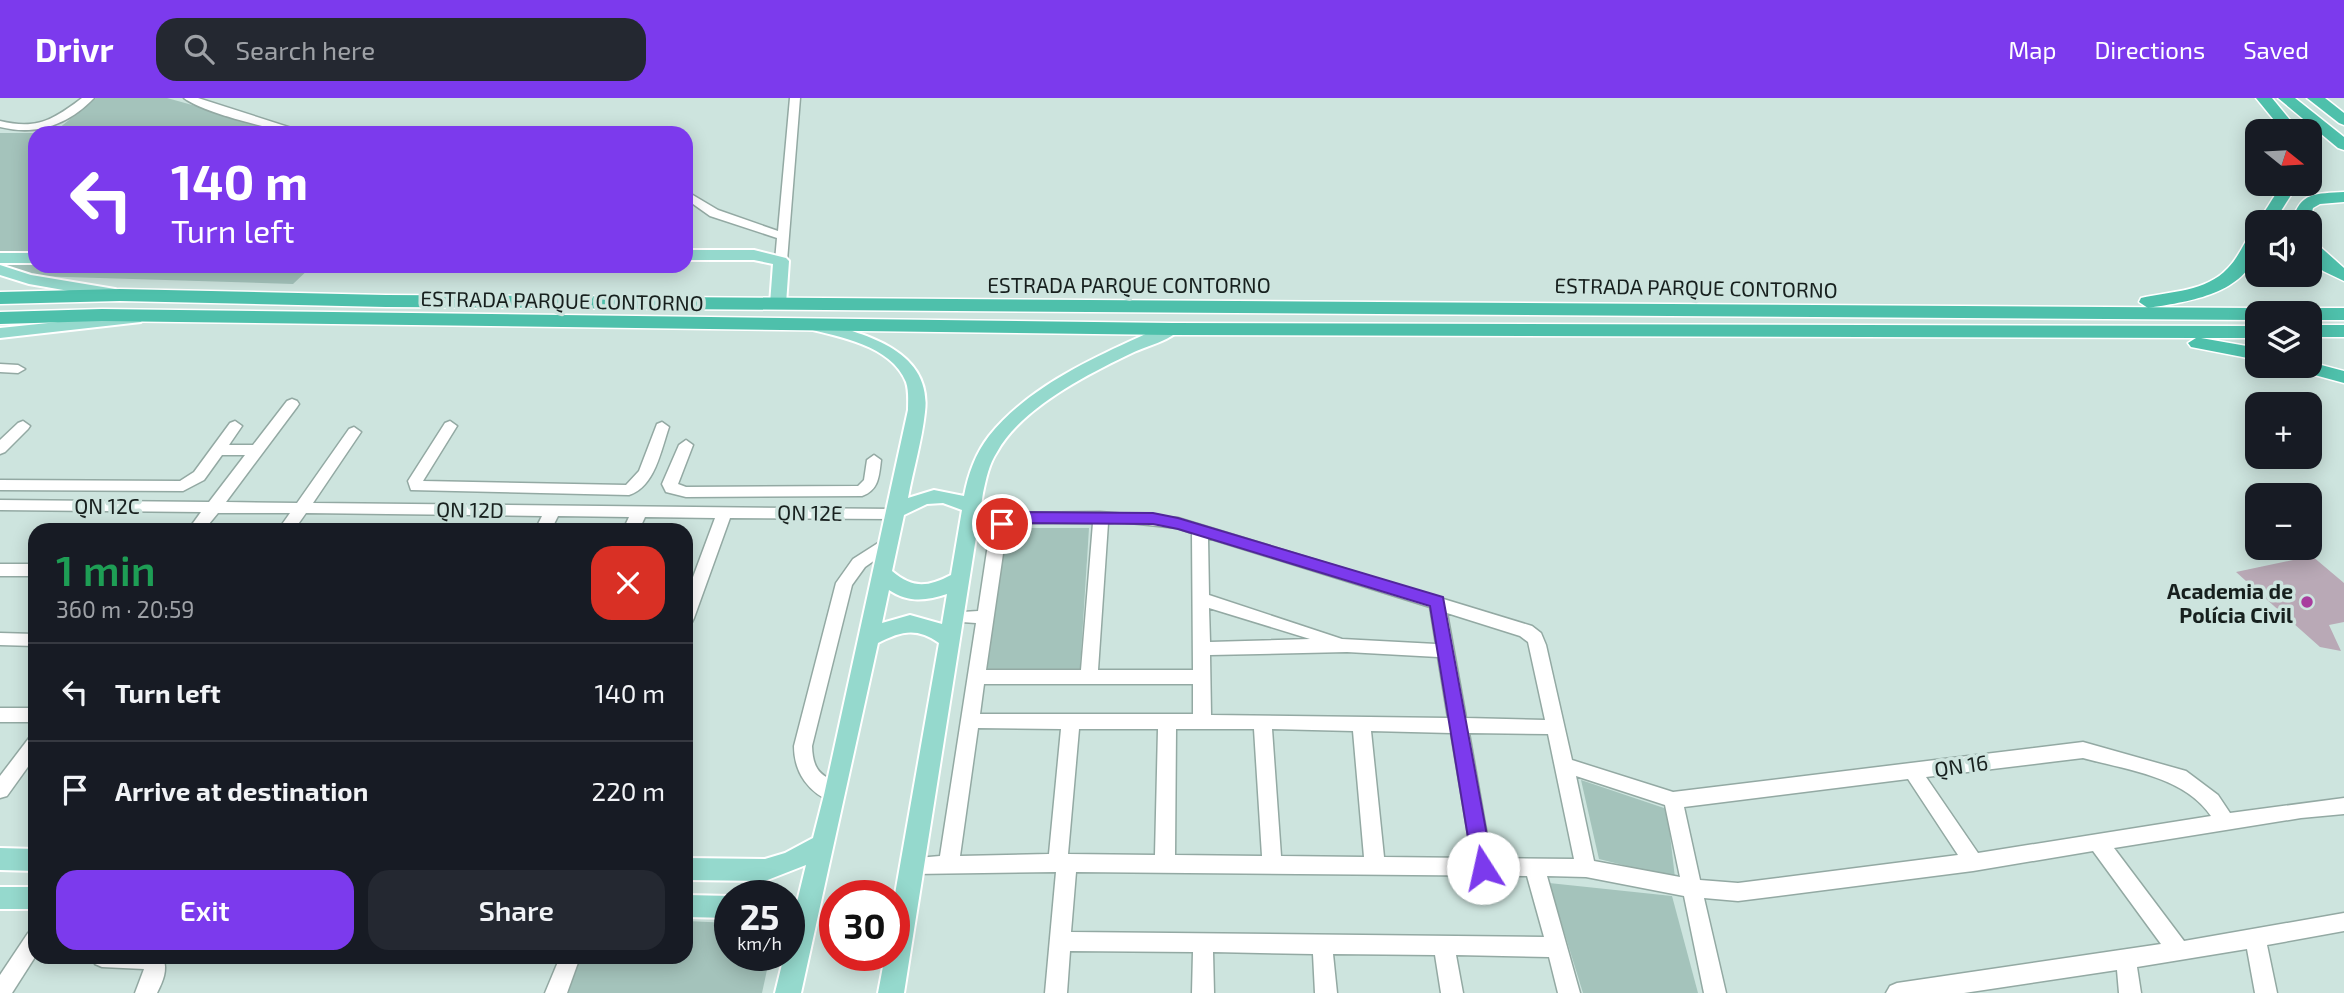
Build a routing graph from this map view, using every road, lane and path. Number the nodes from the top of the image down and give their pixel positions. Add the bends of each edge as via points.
1 (89, 98) edge
2 (189, 98) edge
3 (794, 98) edge
4 (2264, 98) edge
5 (2286, 98) edge
6 (2315, 98) edge
7 (2281, 119) edge
8 (2344, 120) edge
9 (0, 124) edge
10 (47, 126) edge
11 (277, 126) edge
12 (28, 128) edge
13 (2344, 145) edge
14 (2344, 197) edge
15 (693, 199) edge
16 (2304, 210) edge
17 (782, 236) junction
18 (693, 255) edge
19 (2245, 255) edge
20 (0, 258) edge
21 (28, 258) edge
22 (2322, 260) edge
23 (781, 261) junction
24 (0, 270) edge
25 (2344, 276) edge
26 (120, 295) junction
27 (0, 299) edge
28 (386, 301) junction
29 (778, 304) junction
30 (1227, 308) junction
31 (1978, 313) junction
32 (2245, 314) edge
33 (2322, 314) edge
34 (2344, 314) edge
35 (170, 316) junction
36 (0, 318) edge
37 (370, 320) junction
38 (811, 325) junction
39 (1227, 328) junction
40 (1172, 329) junction
41 (2322, 331) edge
42 (2344, 331) edge
43 (2245, 332) edge
44 (0, 333) edge
45 (2129, 334) junction
46 (2245, 352) edge
47 (0, 369) edge
48 (18, 369) dead end
49 (2322, 371) edge
50 (2344, 377) edge
51 (292, 404) dead end
52 (23, 426) dead end
53 (235, 426) dead end
54 (450, 426) dead end
55 (663, 427) dead end
56 (354, 432) dead end
57 (686, 445) dead end
58 (0, 449) edge
59 (218, 450) junction
60 (257, 450) junction
61 (874, 460) dead end
62 (0, 485) edge
63 (523, 488) junction
64 (764, 492) junction
65 (0, 505) edge
66 (215, 506) junction
67 (302, 507) junction
68 (513, 509) junction
69 (972, 509) junction
70 (553, 510) junction
71 (640, 510) junction
72 (725, 511) junction
73 (758, 511) junction
74 (896, 512) junction
75 (1101, 517) junction
76 (202, 523) edge
77 (291, 523) edge
78 (546, 523) edge
79 (634, 523) edge
80 (1200, 531) junction
81 (889, 542) junction
82 (0, 570) edge
83 (28, 570) edge
84 (882, 573) junction
85 (959, 579) junction
86 (693, 599) edge
87 (1201, 599) junction
88 (1437, 602) junction
89 (953, 617) junction
90 (986, 617) junction
91 (869, 638) junction
92 (0, 639) edge
93 (28, 640) edge
94 (949, 640) junction
95 (1347, 645) junction
96 (1201, 649) junction
97 (1444, 651) junction
98 (1089, 676) junction
99 (976, 677) junction
100 (1201, 677) junction
101 (0, 715) edge
102 (28, 715) edge
103 (969, 721) junction
104 (1070, 721) junction
105 (1167, 722) junction
106 (1202, 722) junction
107 (1264, 722) junction
108 (1361, 724) junction
109 (1458, 725) junction
110 (1555, 727) junction
111 (28, 752) edge
112 (1564, 765) junction
113 (1913, 772) junction
114 (0, 789) edge
115 (835, 795) junction
116 (1673, 800) junction
117 (2344, 806) edge
118 (2226, 823) junction
119 (2099, 844) junction
120 (822, 845) junction
121 (0, 859) edge
122 (28, 860) edge
123 (1973, 862) junction
124 (1063, 863) junction
125 (949, 864) junction
126 (1166, 864) junction
127 (914, 865) junction
128 (1272, 865) junction
129 (1375, 866) junction
130 (1483, 868) junction
131 (1586, 868) junction
132 (693, 869) edge
133 (1535, 869) junction
134 (1690, 888) junction
135 (0, 898) edge
136 (28, 898) edge
137 (805, 901) edge
138 (693, 906) edge
139 (714, 906) edge
140 (2344, 922) edge
141 (2255, 936) junction
142 (1060, 940) junction
143 (1203, 943) junction
144 (1322, 943) junction
145 (1444, 944) junction
146 (1555, 947) junction
147 (2179, 951) junction
148 (28, 955) edge
149 (2126, 958) junction
150 (155, 964) edge
151 (567, 964) edge
152 (791, 971) edge
153 (0, 993) edge
154 (146, 993) edge
155 (556, 993) edge
156 (788, 993) edge
157 (891, 993) edge
158 (1056, 993) edge
159 (1203, 993) edge
160 (1326, 993) edge
161 (1452, 993) edge
162 (1569, 993) edge
163 (1715, 993) edge
164 (1897, 993) edge
165 (2130, 993) edge
166 (2266, 993) edge

1 - 10 street
2 - 11 street
3 - 17 street
4 - 7 highway
5 - 13 highway
6 - 8 highway
9 - 12 street
14 - 16 highway via 2316,199
15 - 17 street via 714,213
17 - 23 street
18 - 23 main road via 754,254
19 - 31 highway via 2233,274 2174,299
20 - 21 main road
22 - 25 highway
23 - 29 main road
24 - 26 main road
26 - 27 highway, ESTRADA PARQUE CONTORNO
26 - 28 highway, ESTRADA PARQUE CONTORNO
28 - 29 highway, ESTRADA PARQUE CONTORNO
28 - 37 highway via 353,311 357,318
29 - 30 highway, ESTRADA PARQUE CONTORNO
30 - 31 highway, ESTRADA PARQUE CONTORNO
30 - 39 highway via 1232,318
31 - 32 highway, ESTRADA PARQUE CONTORNO
33 - 34 highway
35 - 36 highway, ESTRADA PARQUE CONTORNO
35 - 37 highway, ESTRADA PARQUE CONTORNO
35 - 44 main road
37 - 38 highway, ESTRADA PARQUE CONTORNO
38 - 40 highway, ESTRADA PARQUE CONTORNO
38 - 74 main road via 887,351 914,383 917,410
39 - 40 highway, ESTRADA PARQUE CONTORNO
39 - 45 highway, ESTRADA PARQUE CONTORNO
40 - 69 main road via 1097,363 1019,418 985,457
41 - 42 highway
43 - 45 highway, ESTRADA PARQUE CONTORNO
45 - 46 highway
47 - 48 street
49 - 50 highway
51 - 60 street
52 - 58 street
53 - 59 street
54 - 63 street via 416,486
55 - 63 street via 633,488
56 - 67 street
57 - 64 street via 671,488
59 - 60 street
59 - 62 street via 199,476 183,486
60 - 66 street
61 - 64 street via 871,482 862,491
63 - 68 street
64 - 73 street
65 - 66 street, QN 12C
66 - 67 street, QN 12D
66 - 76 street
67 - 68 street, QN 12D
67 - 77 street
68 - 70 street, QN 12D
69 - 74 main road via 957,499 930,496
69 - 85 main road
70 - 71 street, QN 12D
70 - 78 street
71 - 72 street, QN 12D
71 - 79 street
72 - 73 street, QN 12E
72 - 86 street
73 - 74 street, QN 12E
74 - 81 main road
75 - 80 street via 1153,519
75 - 90 street via 1019,518 1002,524
75 - 98 street
80 - 87 street
80 - 88 street
81 - 84 main road
81 - 115 street via 859,563 844,583 803,746 807,775
82 - 83 street
84 - 85 main road via 894,585 918,594
84 - 91 main road
85 - 89 main road
87 - 95 street
87 - 96 street
88 - 97 street
88 - 110 street via 1514,625 1535,638
89 - 90 street
89 - 94 main road
90 - 99 street
91 - 94 main road via 908,623 936,629
91 - 115 main road
92 - 93 street
94 - 127 main road
95 - 96 street
95 - 97 street
96 - 100 street
97 - 109 street
98 - 99 street
98 - 100 street
99 - 103 street
100 - 106 street
101 - 102 street
103 - 104 street
103 - 125 street
104 - 105 street
104 - 124 street
105 - 106 street
105 - 126 street
106 - 107 street
107 - 108 street
107 - 128 street
108 - 109 street
108 - 129 street
109 - 110 street
109 - 130 street
110 - 112 street
111 - 114 street
112 - 116 street
112 - 131 street
113 - 116 street, QN 16
113 - 118 street, QN 16 via 2083,750 2179,777 2211,802
113 - 123 street
115 - 120 main road
116 - 134 street
117 - 118 street
118 - 119 street
119 - 123 street
119 - 147 street
120 - 132 main road via 765,870
120 - 137 main road
121 - 122 main road
123 - 134 street via 1738,892
124 - 125 street
124 - 126 street
124 - 142 street
125 - 127 street
126 - 128 street
127 - 157 main road
128 - 129 street
129 - 130 street
130 - 133 street
131 - 133 street
131 - 134 street
133 - 146 street
134 - 163 street
135 - 136 main road
138 - 139 main road
140 - 141 street
141 - 147 street
141 - 166 street
142 - 143 street
142 - 158 street
143 - 144 street
143 - 159 street
144 - 145 street
144 - 160 street
145 - 146 street
145 - 161 street
146 - 162 street
147 - 149 street
148 - 153 street
149 - 164 street
149 - 165 street
150 - 154 street
151 - 155 street
152 - 156 main road

